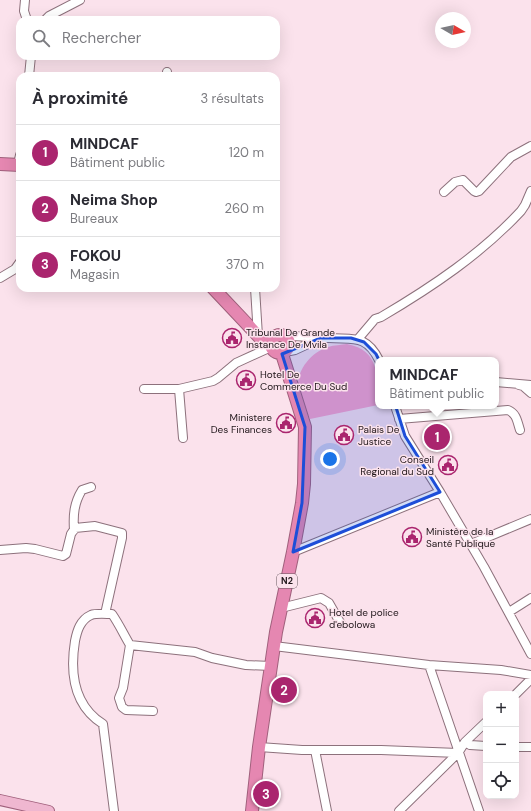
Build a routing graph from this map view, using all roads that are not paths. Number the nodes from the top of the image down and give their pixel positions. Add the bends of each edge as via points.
1 (25, 0) edge
2 (80, 0) edge
3 (26, 16) edge
4 (49, 16) edge
5 (31, 60) edge
6 (29, 72) edge
7 (531, 146) edge
8 (16, 161) edge
9 (0, 164) edge
10 (531, 191) edge
11 (444, 192) dead end
12 (16, 268) edge
13 (0, 278) edge
14 (217, 292) edge
15 (255, 292) edge
16 (258, 337) junction
17 (284, 337) junction
18 (321, 338) junction
19 (358, 339) junction
20 (272, 344) junction
21 (284, 353) junction
22 (377, 357) edge
23 (499, 382) edge
24 (511, 382) junction
25 (531, 385) edge
26 (144, 389) dead end
27 (179, 389) junction
28 (531, 393) edge
29 (396, 409) edge
30 (399, 419) junction
31 (520, 430) dead end
32 (183, 438) dead end
33 (91, 487) dead end
34 (440, 492) junction
35 (531, 519) edge
36 (74, 530) junction
37 (471, 544) junction
38 (0, 550) edge
39 (293, 552) junction
40 (531, 598) edge
41 (281, 608) junction
42 (509, 612) junction
43 (105, 614) junction
44 (341, 624) dead end
45 (130, 645) junction
46 (274, 646) junction
47 (531, 654) edge
48 (430, 665) junction
49 (271, 666) junction
50 (531, 675) edge
51 (531, 679) edge
52 (519, 691) edge
53 (153, 711) dead end
54 (483, 725) edge
55 (465, 742) junction
56 (483, 746) edge
57 (259, 747) junction
58 (519, 747) edge
59 (531, 747) edge
60 (315, 750) junction
61 (458, 753) junction
62 (0, 800) edge
63 (24, 808) edge
64 (49, 811) edge
65 (114, 811) edge
66 (252, 811) edge
67 (327, 811) edge
68 (399, 811) edge
69 (479, 811) edge

1 - 3 street
2 - 4 street
5 - 6 street
7 - 11 street via 512,157 476,192 463,180 455,182
8 - 9 highway
10 - 19 street via 521,211 487,244 442,280 375,319
12 - 13 street
14 - 16 highway
15 - 16 street
16 - 20 highway
17 - 18 street
17 - 20 highway via 277,336
17 - 21 highway, N2 via 289,342
18 - 19 street
18 - 21 street
19 - 22 street via 371,347
20 - 21 highway via 276,352
20 - 27 street via 236,363 213,381
21 - 39 highway, N2 via 305,427 302,503
23 - 24 street
24 - 25 street
24 - 28 street via 523,386
26 - 27 street
27 - 32 street
29 - 30 street
30 - 31 street via 508,410 513,412
30 - 34 street via 405,436
33 - 36 street via 82,490 76,498
34 - 37 street
34 - 39 street
35 - 37 street
36 - 38 street via 63,556 26,548
36 - 43 street via 95,526 122,533
37 - 42 street
39 - 41 highway, N2
40 - 42 street
41 - 44 street via 321,598 329,603
41 - 46 highway, N2
42 - 47 street
43 - 45 street via 112,614
43 - 65 street via 91,615 82,621 77,630 72,658 76,688 85,707 103,724
45 - 49 street via 195,652 212,658
45 - 53 street via 119,698 122,707 126,710
46 - 48 street
46 - 49 highway, N2
48 - 50 street via 501,670
48 - 61 street
49 - 57 highway, N2
51 - 52 street
54 - 55 street
55 - 56 street
55 - 61 street
57 - 60 street
57 - 66 highway, N2
58 - 59 street
60 - 61 street
60 - 67 street
61 - 68 street
61 - 69 street
62 - 63 main road
63 - 64 main road

